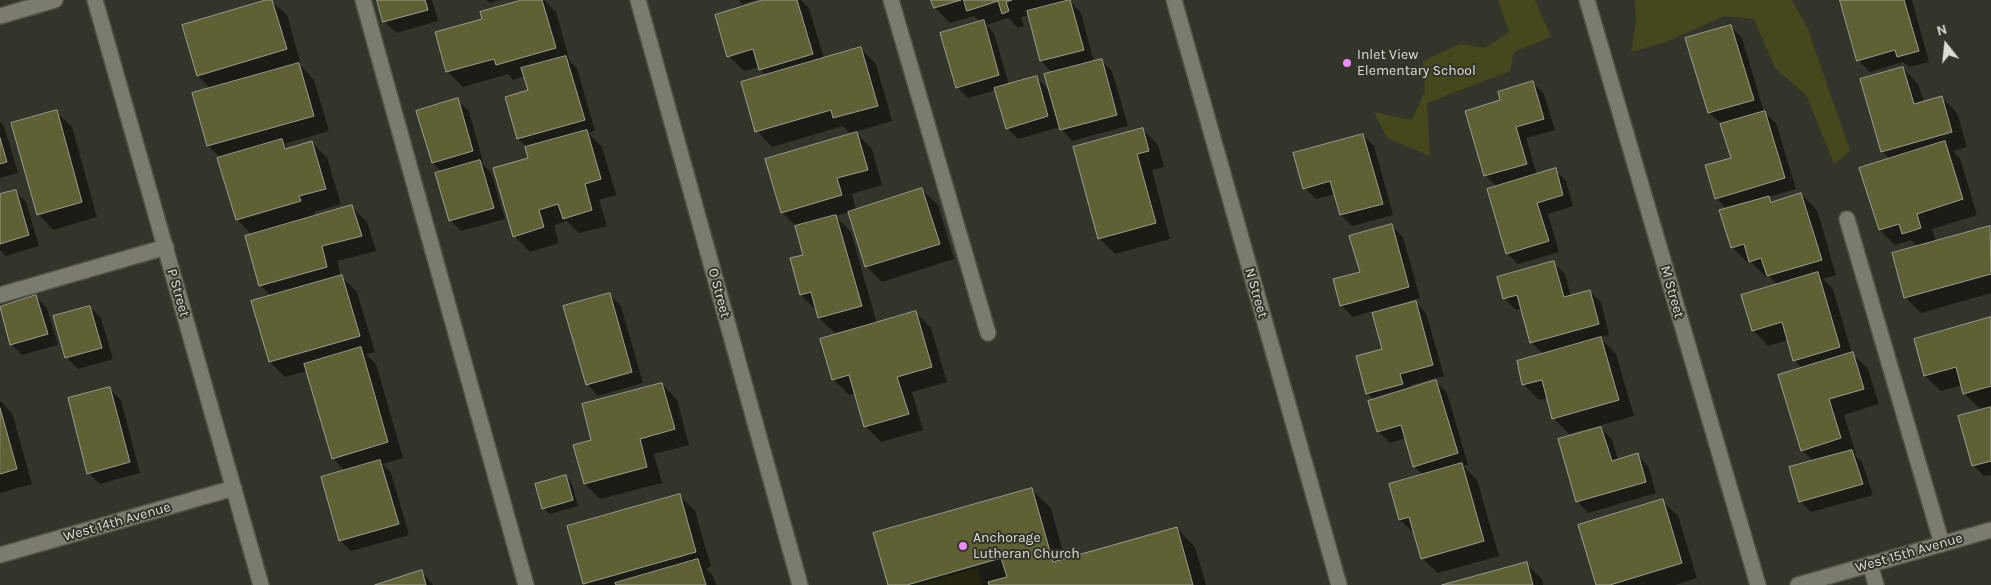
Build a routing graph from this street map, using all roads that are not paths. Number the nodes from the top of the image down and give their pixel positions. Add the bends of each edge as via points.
1 (55, 0) edge
2 (95, 0) edge
3 (362, 0) edge
4 (638, 0) edge
5 (891, 0) edge
6 (1174, 0) edge
7 (1586, 0) edge
8 (0, 16) edge
9 (1847, 219) dead end
10 (166, 247) junction
11 (0, 295) edge
12 (988, 334) dead end
13 (234, 488) junction
14 (1991, 530) edge
15 (1942, 544) junction
16 (0, 555) edge
17 (1870, 564) junction
18 (262, 585) edge
19 (526, 585) edge
20 (800, 585) edge
21 (1339, 585) edge
22 (1758, 585) edge
23 (1798, 585) edge
24 (1876, 585) edge

1 - 8 street
2 - 10 street, P Street
3 - 19 street
4 - 20 street, O Street
5 - 12 street
6 - 21 street, N Street
7 - 22 street, M Street
9 - 15 street
10 - 11 street
10 - 13 street, P Street
13 - 16 street, West 14th Avenue
13 - 18 street, P Street
14 - 15 street, West 15th Avenue
15 - 17 street, West 15th Avenue
17 - 23 street, West 15th Avenue
17 - 24 street

